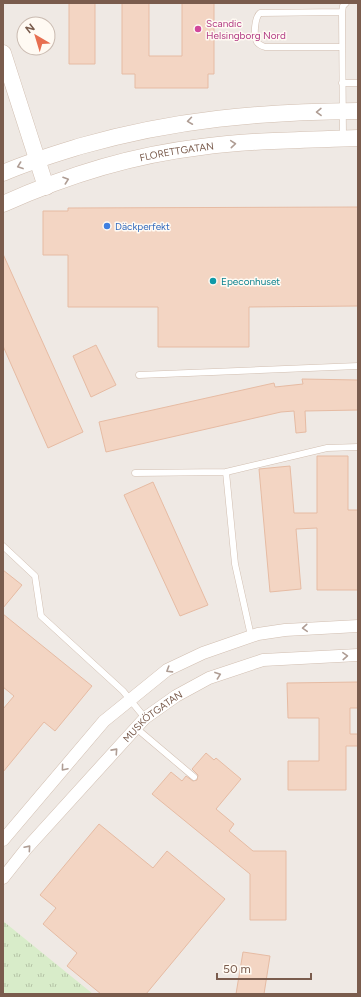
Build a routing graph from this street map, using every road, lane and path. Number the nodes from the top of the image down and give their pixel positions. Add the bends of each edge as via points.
1 (346, 3) edge
2 (342, 12) junction
3 (342, 47) junction
4 (3, 53) edge
5 (342, 83) junction
6 (358, 83) edge
7 (350, 111) edge
8 (350, 138) edge
9 (37, 160) junction
10 (3, 173) edge
11 (46, 186) junction
12 (3, 204) edge
13 (358, 366) edge
14 (139, 375) dead end
15 (358, 447) edge
16 (226, 472) junction
17 (135, 473) dead end
18 (3, 546) edge
19 (358, 626) edge
20 (251, 636) junction
21 (358, 655) edge
22 (130, 699) junction
23 (145, 718) junction
24 (136, 728) junction
25 (194, 777) dead end
26 (3, 840) edge
27 (3, 878) edge

1 - 2 lane
2 - 3 lane
2 - 3 lane via 260,13 256,18 256,40 259,45
3 - 5 lane
4 - 9 street
5 - 6 lane
5 - 7 lane
7 - 8 lane
7 -> 9 street via 269,113 177,123 115,137
11 -> 8 street, FLORETTGATAN via 117,164 178,150 266,141
9 -> 10 street
9 - 11 street
11 - 12 street, FLORETTGATAN
13 - 14 lane
15 - 16 lane via 327,448
16 - 17 lane
16 - 20 lane via 236,564
18 - 22 lane via 35,576 41,616
19 -> 20 street via 285,630
20 -> 22 street via 183,661 153,680
23 -> 21 street, MUSKÖTGATAN via 189,688 209,678 262,660
22 - 23 lane
22 -> 26 street via 104,721
23 - 24 street, MUSKÖTGATAN
24 - 25 lane
27 -> 24 street, MUSKÖTGATAN via 26,849

